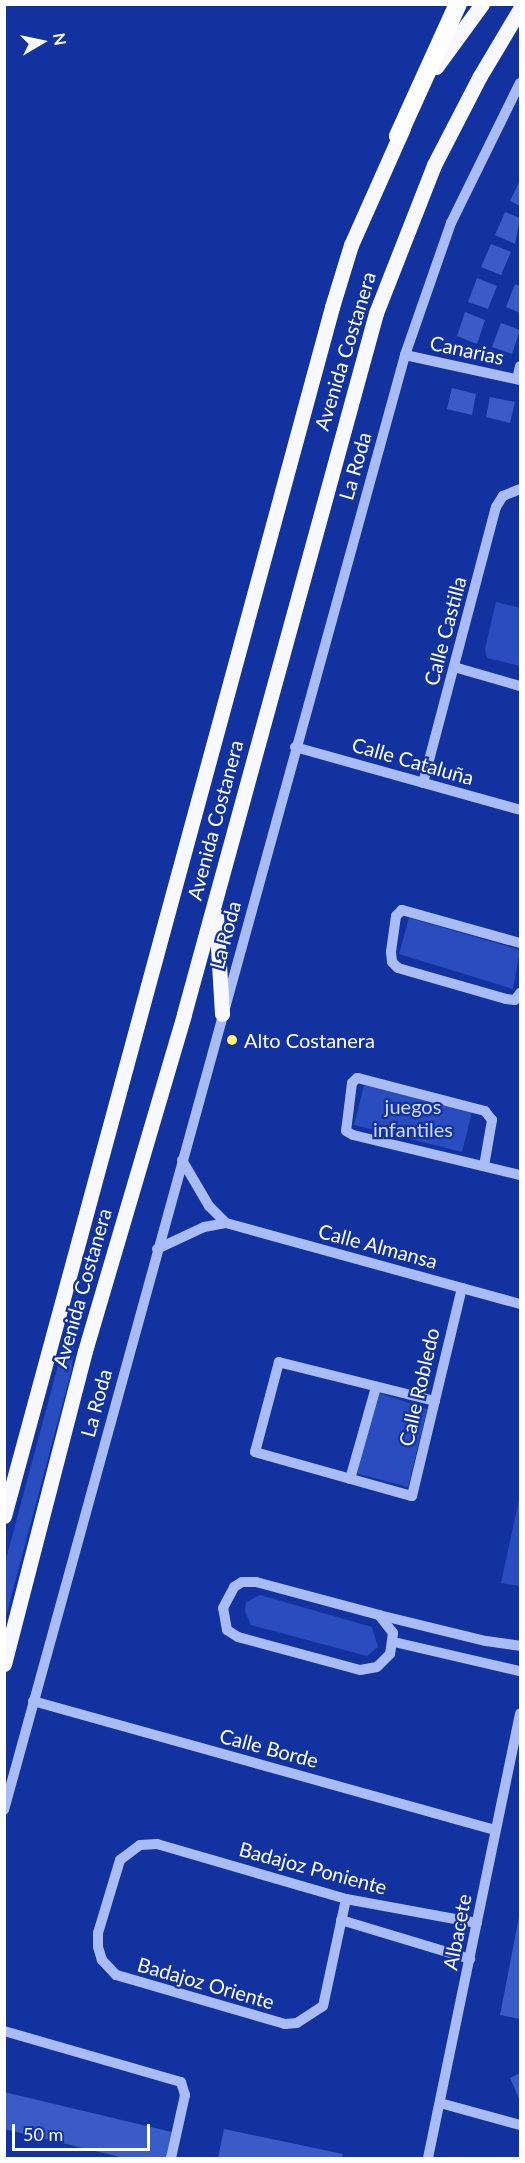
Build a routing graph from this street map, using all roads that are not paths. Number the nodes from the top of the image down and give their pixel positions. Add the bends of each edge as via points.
1 (458, 4) edge
2 (482, 4) edge
3 (520, 9) edge
4 (520, 83) edge
5 (398, 136) junction
6 (405, 355) junction
7 (520, 366) edge
8 (519, 380) edge
9 (520, 489) edge
10 (454, 667) junction
11 (520, 686) edge
12 (295, 747) junction
13 (423, 783) junction
14 (520, 810) edge
15 (215, 899) junction
16 (520, 943) edge
17 (520, 993) edge
18 (222, 1014) junction
19 (182, 1160) junction
20 (484, 1166) junction
21 (520, 1175) edge
22 (226, 1223) junction
23 (157, 1249) junction
24 (462, 1288) junction
25 (520, 1304) edge
26 (376, 1387) junction
27 (435, 1401) junction
28 (350, 1479) junction
29 (4, 1516) edge
30 (379, 1615) junction
31 (394, 1642) junction
32 (520, 1646) edge
33 (4, 1664) edge
34 (520, 1671) edge
35 (33, 1701) junction
36 (520, 1713) edge
37 (4, 1810) edge
38 (495, 1830) junction
39 (346, 1899) junction
40 (341, 1920) junction
41 (477, 1923) junction
42 (470, 1959) junction
43 (102, 1960) joint
44 (4, 2031) edge
45 (440, 2103) junction
46 (520, 2125) edge
47 (171, 2158) edge
48 (428, 2158) edge

1 - 5 highway
2 - 5 main road, Avenida Costanera via 424,86
3 - 15 main road, Avenida Costanera via 434,165 376,313
4 - 6 street, La Roda via 451,223
5 - 29 main road, Avenida Costanera via 351,245 332,307
6 - 8 street, Canarias
6 - 12 street, La Roda
7 - 8 street
9 - 10 street, Calle Castilla via 508,492 496,507
10 - 11 street
10 - 13 street, Calle Castilla
12 - 13 street, Calle Cataluña
12 - 18 street, La Roda
13 - 14 street, Calle Cataluña
15 - 18 main road
15 - 33 main road, Avenida Costanera via 85,1351
16 - 17 street via 402,910 396,916 391,952 392,962 398,968 506,999 515,1000
18 - 19 street, La Roda
19 - 22 street via 209,1206
19 - 23 street, La Roda
20 - 20 street via 492,1120 485,1111 357,1078 352,1083 346,1131
20 - 21 street
22 - 23 street, Calle Almansa via 204,1227
22 - 24 street, Calle Almansa
23 - 35 street, La Roda
24 - 25 street, Calle Almansa
24 - 27 street, Calle Robledo
26 - 27 street
26 - 28 street
26 - 28 street via 279,1362 255,1452
27 - 28 street, Calle Robledo via 412,1496
30 - 31 street via 393,1633
30 - 31 street via 256,1582 234,1587 224,1608 227,1630 238,1637 360,1670 368,1671 384,1662
30 - 32 street
31 - 34 street
35 - 37 street, La Roda
35 - 38 street, Calle Borde
36 - 38 street, Albacete
38 - 41 street, Albacete
39 - 40 street
39 - 41 street, Badajoz Poniente
39 - 43 street, Badajoz Poniente via 157,1844 140,1845 120,1860 98,1933
40 - 42 street
40 - 43 street, Badajoz Oriente via 323,2006 307,2019 285,2024 116,1975
41 - 42 street, Albacete
42 - 45 street, Albacete
44 - 47 street via 181,2082 185,2095
45 - 46 street
45 - 48 street, Albacete

